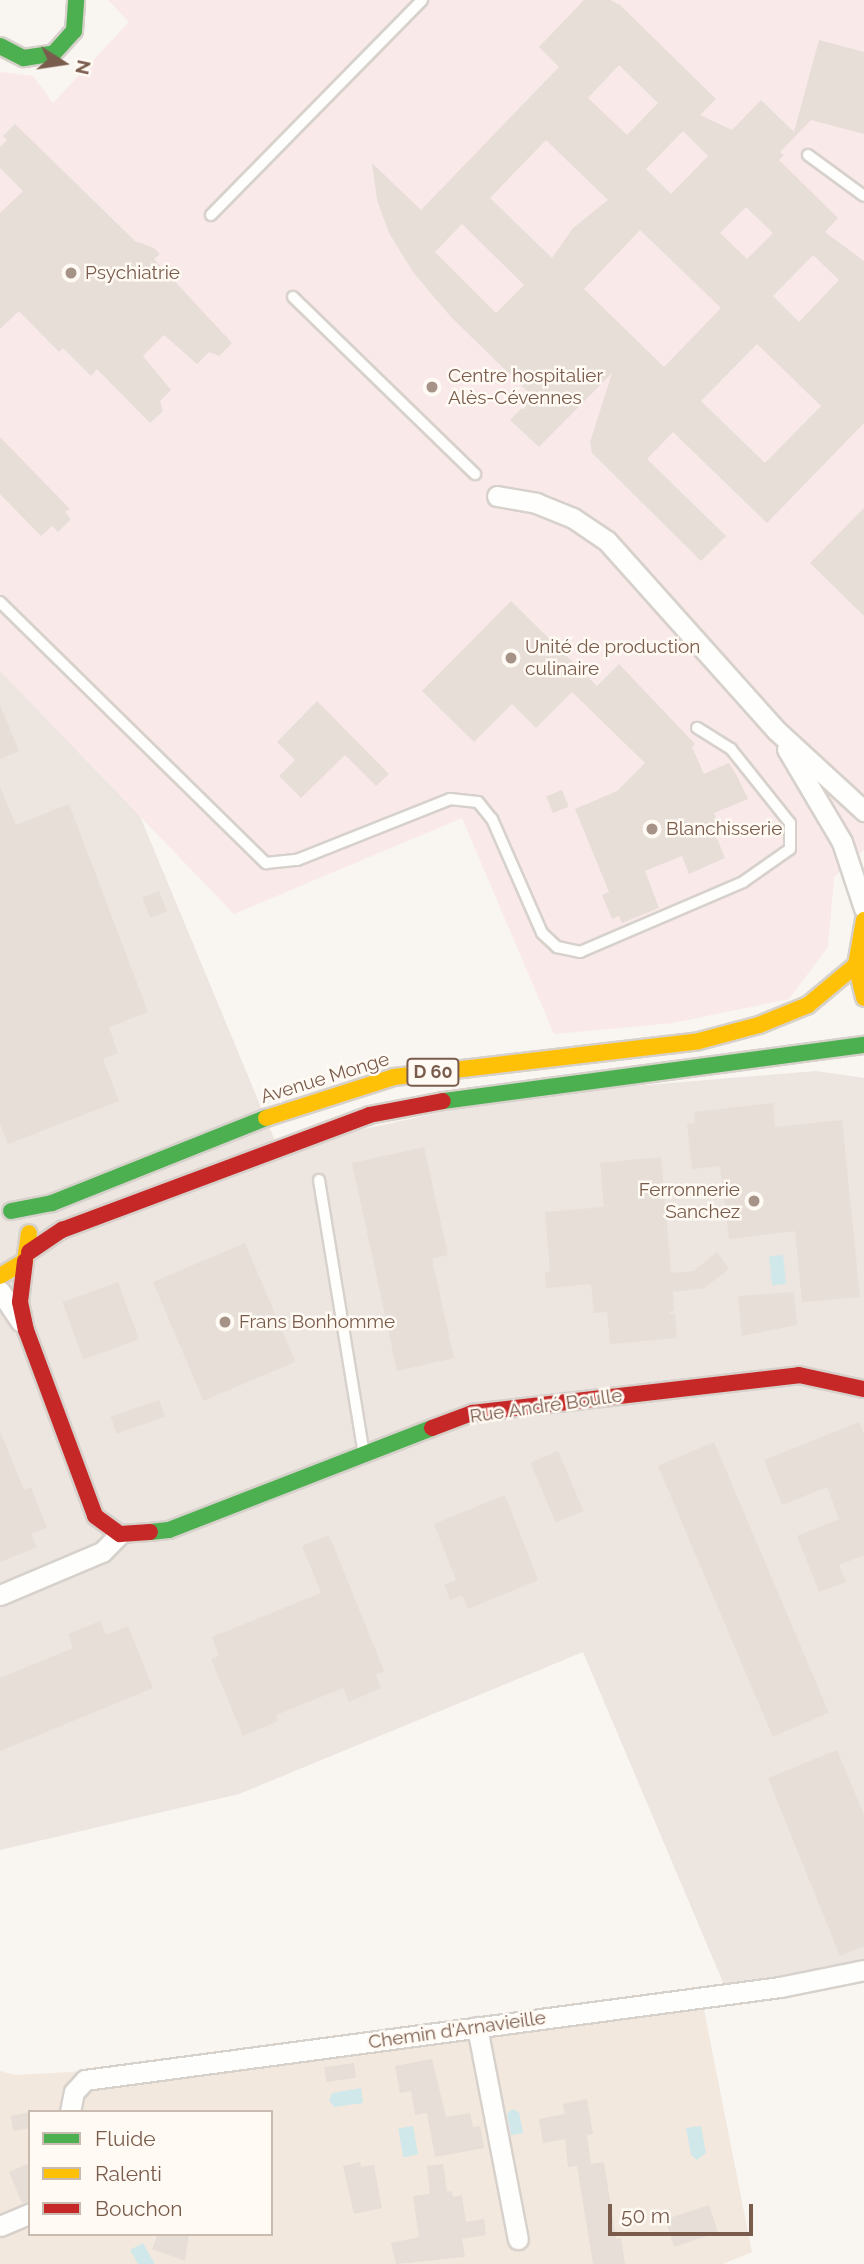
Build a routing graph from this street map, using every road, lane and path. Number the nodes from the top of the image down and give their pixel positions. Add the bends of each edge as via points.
1 (76, 0) edge
2 (422, 0) edge
3 (0, 47) edge
4 (808, 155) dead end
5 (864, 196) edge
6 (211, 215) dead end
7 (293, 297) dead end
8 (475, 474) dead end
9 (497, 496) dead end
10 (0, 602) edge
11 (697, 727) dead end
12 (776, 730) junction
13 (864, 811) edge
14 (864, 908) edge
15 (864, 920) edge
16 (856, 965) junction
17 (864, 998) edge
18 (864, 1045) edge
19 (319, 1180) dead end
20 (3, 1209) edge
21 (27, 1256) junction
22 (0, 1276) edge
23 (0, 1291) edge
24 (26, 1330) junction
25 (864, 1389) edge
26 (365, 1454) junction
27 (120, 1534) junction
28 (0, 1595) edge
29 (864, 1970) edge
30 (477, 2027) junction
31 (70, 2110) edge
32 (28, 2214) edge
33 (0, 2226) edge
34 (518, 2239) dead end

1 - 3 main road via 74,32 54,53 23,58
2 - 6 lane
4 - 5 lane
7 - 8 lane
9 - 12 street via 536,503 607,541
10 - 11 lane via 266,863 297,860 450,799 478,802 492,819 542,933 557,947 568,950 589,948 743,882 790,849 790,823 731,750
12 - 13 street
12 - 14 street via 842,842
15 - 16 main road
16 - 17 main road
16 - 20 main road, Avenue Monge / D 60 via 808,1005 759,1025 699,1041 394,1077 293,1107 52,1203
18 - 21 main road, D 60 via 486,1092 369,1115 62,1230
19 - 26 lane
20 - 21 main road via 27,1228
21 - 22 main road
21 - 24 main road via 20,1302
23 - 24 street
24 - 27 main road via 95,1516
25 - 26 main road, Rue André Boulle via 799,1375 471,1413
26 - 27 main road, Rue André Boulle via 169,1530
27 - 28 street via 102,1552
29 - 30 street, Chemin d'Arnavieille via 780,1987
30 - 31 street, Chemin d'Arnavieille via 85,2080 74,2092
30 - 34 street
32 - 33 street

